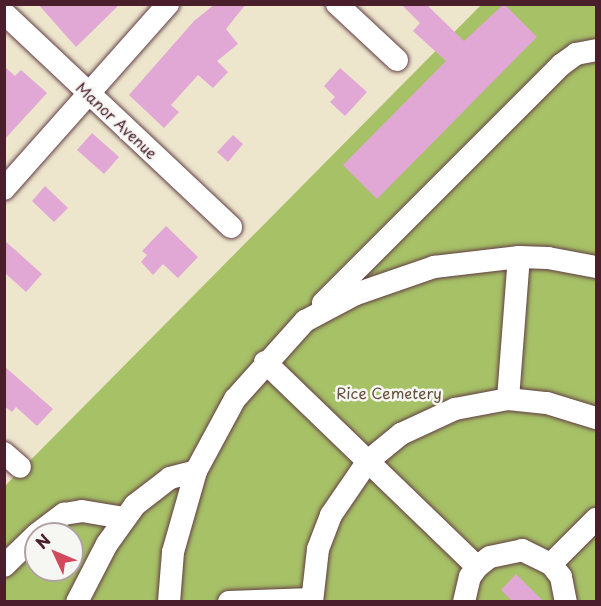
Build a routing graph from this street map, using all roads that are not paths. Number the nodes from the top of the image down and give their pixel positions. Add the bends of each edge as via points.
1 (168, 4) edge
2 (337, 4) edge
3 (4, 13) edge
4 (597, 50) edge
5 (397, 60) dead end
6 (89, 94) junction
7 (4, 189) edge
8 (231, 227) dead end
9 (519, 257) junction
10 (597, 267) edge
11 (305, 321) junction
12 (265, 362) junction
13 (508, 399) junction
14 (597, 418) edge
15 (368, 461) junction
16 (196, 471) junction
17 (124, 518) junction
18 (597, 519) edge
19 (53, 522) edge
20 (24, 546) edge
21 (551, 564) junction
22 (4, 566) edge
23 (477, 567) junction
24 (312, 600) edge
25 (77, 602) edge
26 (169, 602) edge
27 (229, 602) edge
28 (464, 602) edge
29 (566, 602) edge

1 - 6 street
2 - 5 street
3 - 6 street, Manor Avenue
4 - 11 street via 576,54 561,65
6 - 7 street
6 - 8 street, Manor Avenue
9 - 10 street
9 - 11 street via 434,267 356,294
9 - 13 street
11 - 12 street
12 - 15 street
12 - 16 street via 236,399
13 - 14 street via 547,403
13 - 15 street via 482,402 429,420 401,434
15 - 23 street
15 - 24 street via 331,515 318,549
16 - 17 street via 171,478 148,492
16 - 26 street via 172,552
17 - 19 street via 82,511 64,514
17 - 25 street
18 - 21 street
20 - 22 street
21 - 23 street via 538,555 506,551
21 - 29 street via 561,577
23 - 28 street via 470,577
24 - 27 street

